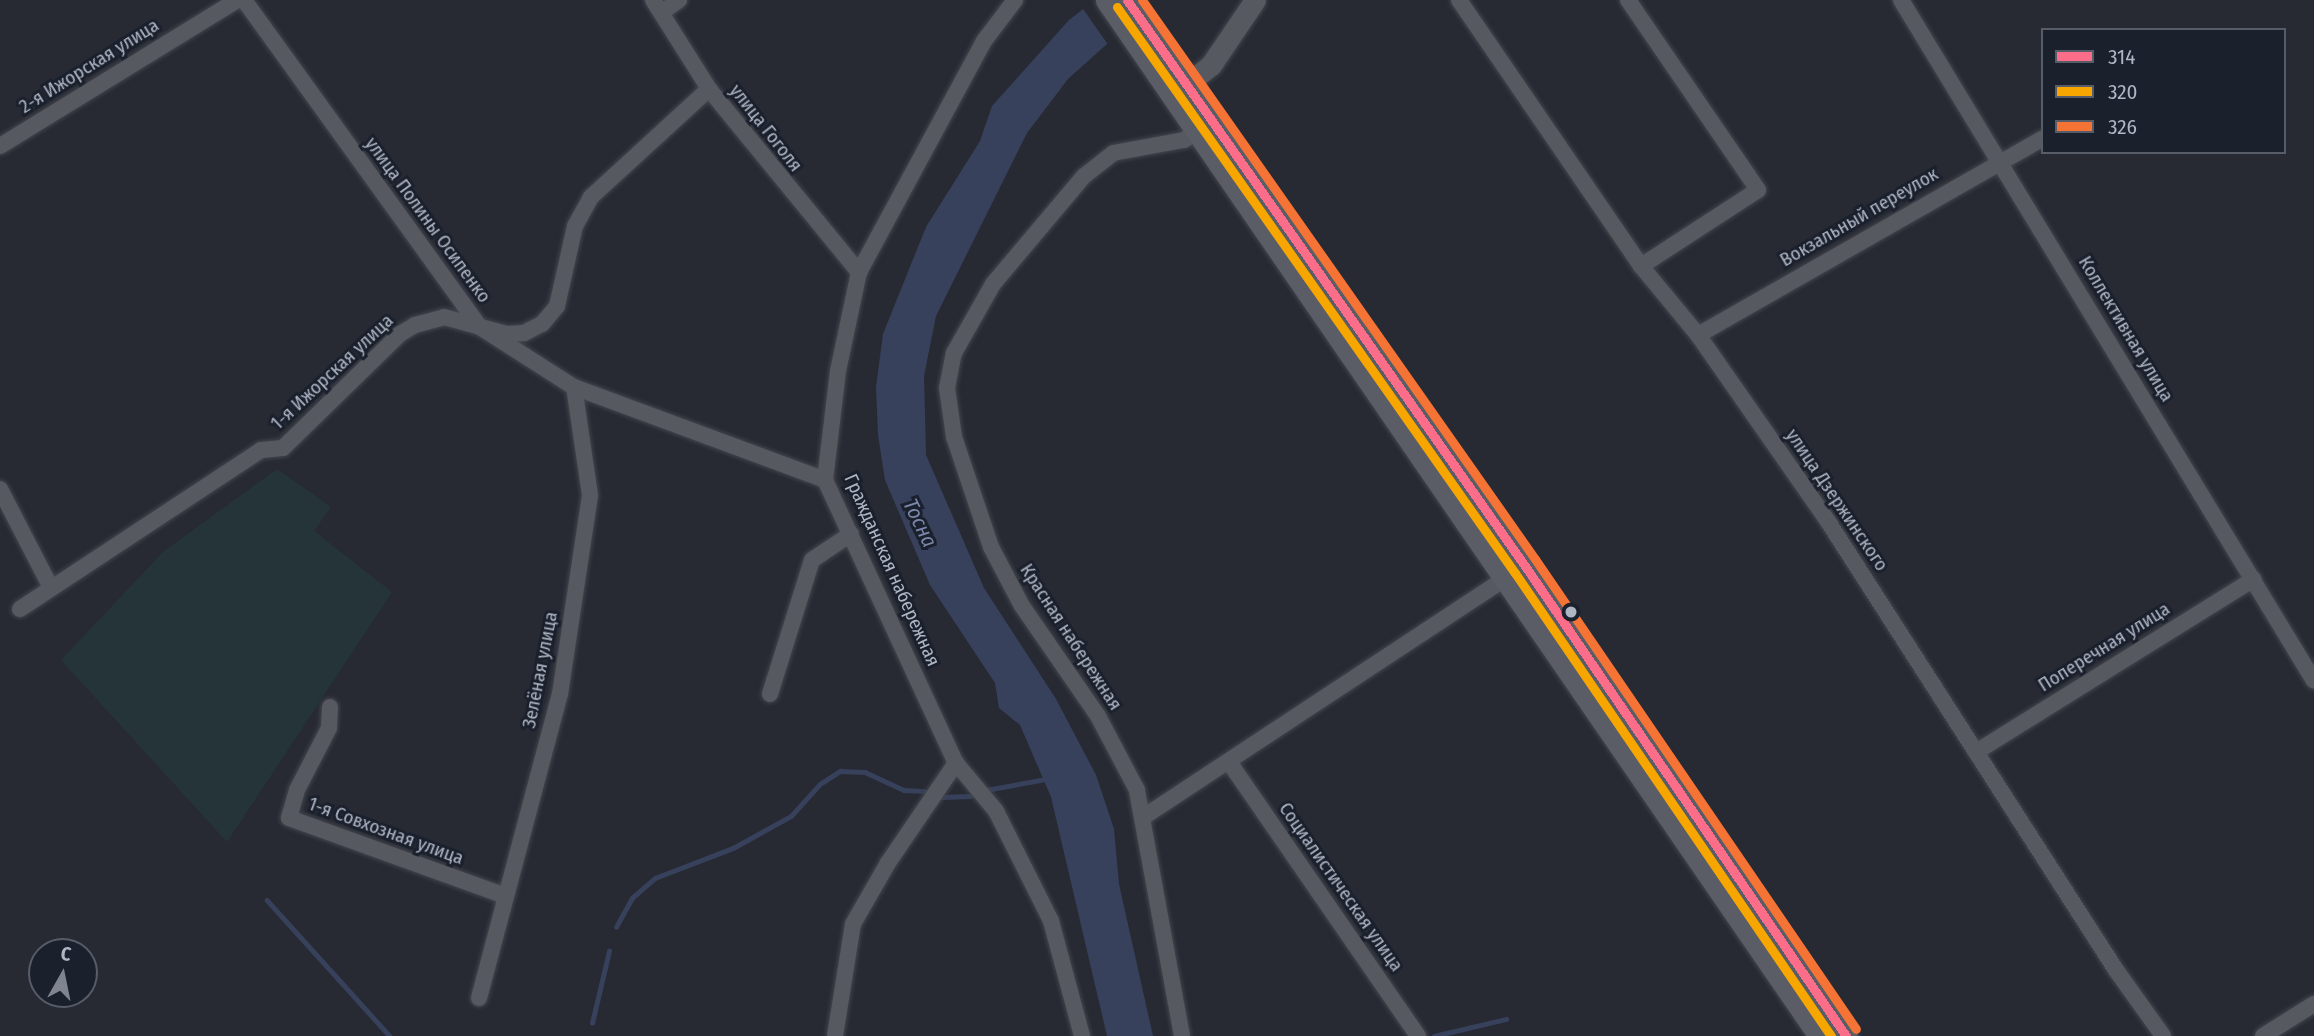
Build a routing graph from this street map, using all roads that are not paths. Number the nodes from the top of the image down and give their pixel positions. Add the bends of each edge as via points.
1 (237, 0) edge
2 (244, 0) edge
3 (679, 0) edge
4 (1015, 0) edge
5 (1107, 0) edge
6 (1127, 0) edge
7 (1255, 0) edge
8 (1459, 0) edge
9 (1628, 0) edge
10 (1902, 0) edge
11 (658, 6) edge
12 (1162, 66) junction
13 (709, 89) junction
14 (1180, 90) junction
15 (1199, 130) junction
16 (2041, 139) edge
17 (0, 146) edge
18 (1998, 160) junction
19 (1641, 266) junction
20 (859, 272) junction
21 (480, 327) junction
22 (1699, 335) junction
23 (574, 387) junction
24 (825, 481) junction
25 (0, 489) edge
26 (851, 534) junction
27 (1515, 572) junction
28 (2254, 579) junction
29 (50, 586) junction
30 (20, 609) dead end
31 (2314, 681) edge
32 (770, 694) dead end
33 (330, 707) dead end
34 (1976, 752) junction
35 (1229, 762) junction
36 (956, 763) junction
37 (1145, 816) junction
38 (503, 895) junction
39 (479, 998) dead end
40 (2314, 1004) edge
41 (835, 1036) edge
42 (1082, 1036) edge
43 (1182, 1036) edge
44 (1418, 1036) edge
45 (1820, 1036) edge
46 (1846, 1036) edge
47 (2164, 1036) edge
48 (2263, 1036) edge

1 - 17 street, 2-я Ижорская улица
2 - 21 street, улица Полины Осипенко
3 - 11 street
4 - 20 street, Гражданская набережная via 984,41
5 - 12 main road
6 - 12 main road
7 - 14 street via 1211,65
8 - 19 street, улица Дзержинского
9 - 19 street via 1758,190
10 - 18 street, Коллективная улица
11 - 13 street, улица Гоголя
12 - 14 main road
13 - 20 street, улица Гоголя
13 - 21 street, 1-я Ижорская улица via 591,197 575,226 557,306 542,324 524,333 507,334
14 - 15 main road
14 - 27 main road
15 - 27 main road
15 - 37 street, Красная набережная via 1184,140 1113,153 1084,176 993,284 954,353 947,388 954,437 991,547 1022,606 1098,716 1137,790
16 - 18 street, Вокзальный переулок
18 - 22 street, Вокзальный переулок
18 - 28 street, Коллективная улица
19 - 22 street, улица Дзержинского
20 - 24 street, Гражданская набережная via 838,371
21 - 23 street, улица Полины Осипенко
21 - 29 street, 1-я Ижорская улица via 444,317 400,334 283,448 261,450
22 - 34 street, улица Дзержинского via 1829,523
23 - 24 street, улица Полины Осипенко
23 - 38 street, Зелёная улица via 590,495 561,694
24 - 26 street, Гражданская набережная
25 - 29 street
26 - 32 street via 812,560
26 - 36 street, Гражданская набережная
27 - 35 street
27 - 45 main road
27 - 46 main road
28 - 31 street, Коллективная улица
28 - 34 street, Поперечная улица
29 - 30 street, 1-я Ижорская улица
33 - 38 street, 1-я Совхозная улица via 328,728 297,790 289,818
34 - 47 street, улица Дзержинского via 2116,970
35 - 37 street
35 - 44 street, Социалистическая улица
36 - 41 street via 853,924
36 - 42 street, Гражданская набережная via 996,811 1051,921
37 - 43 street, Красная набережная
38 - 39 street, Зелёная улица
40 - 48 street

